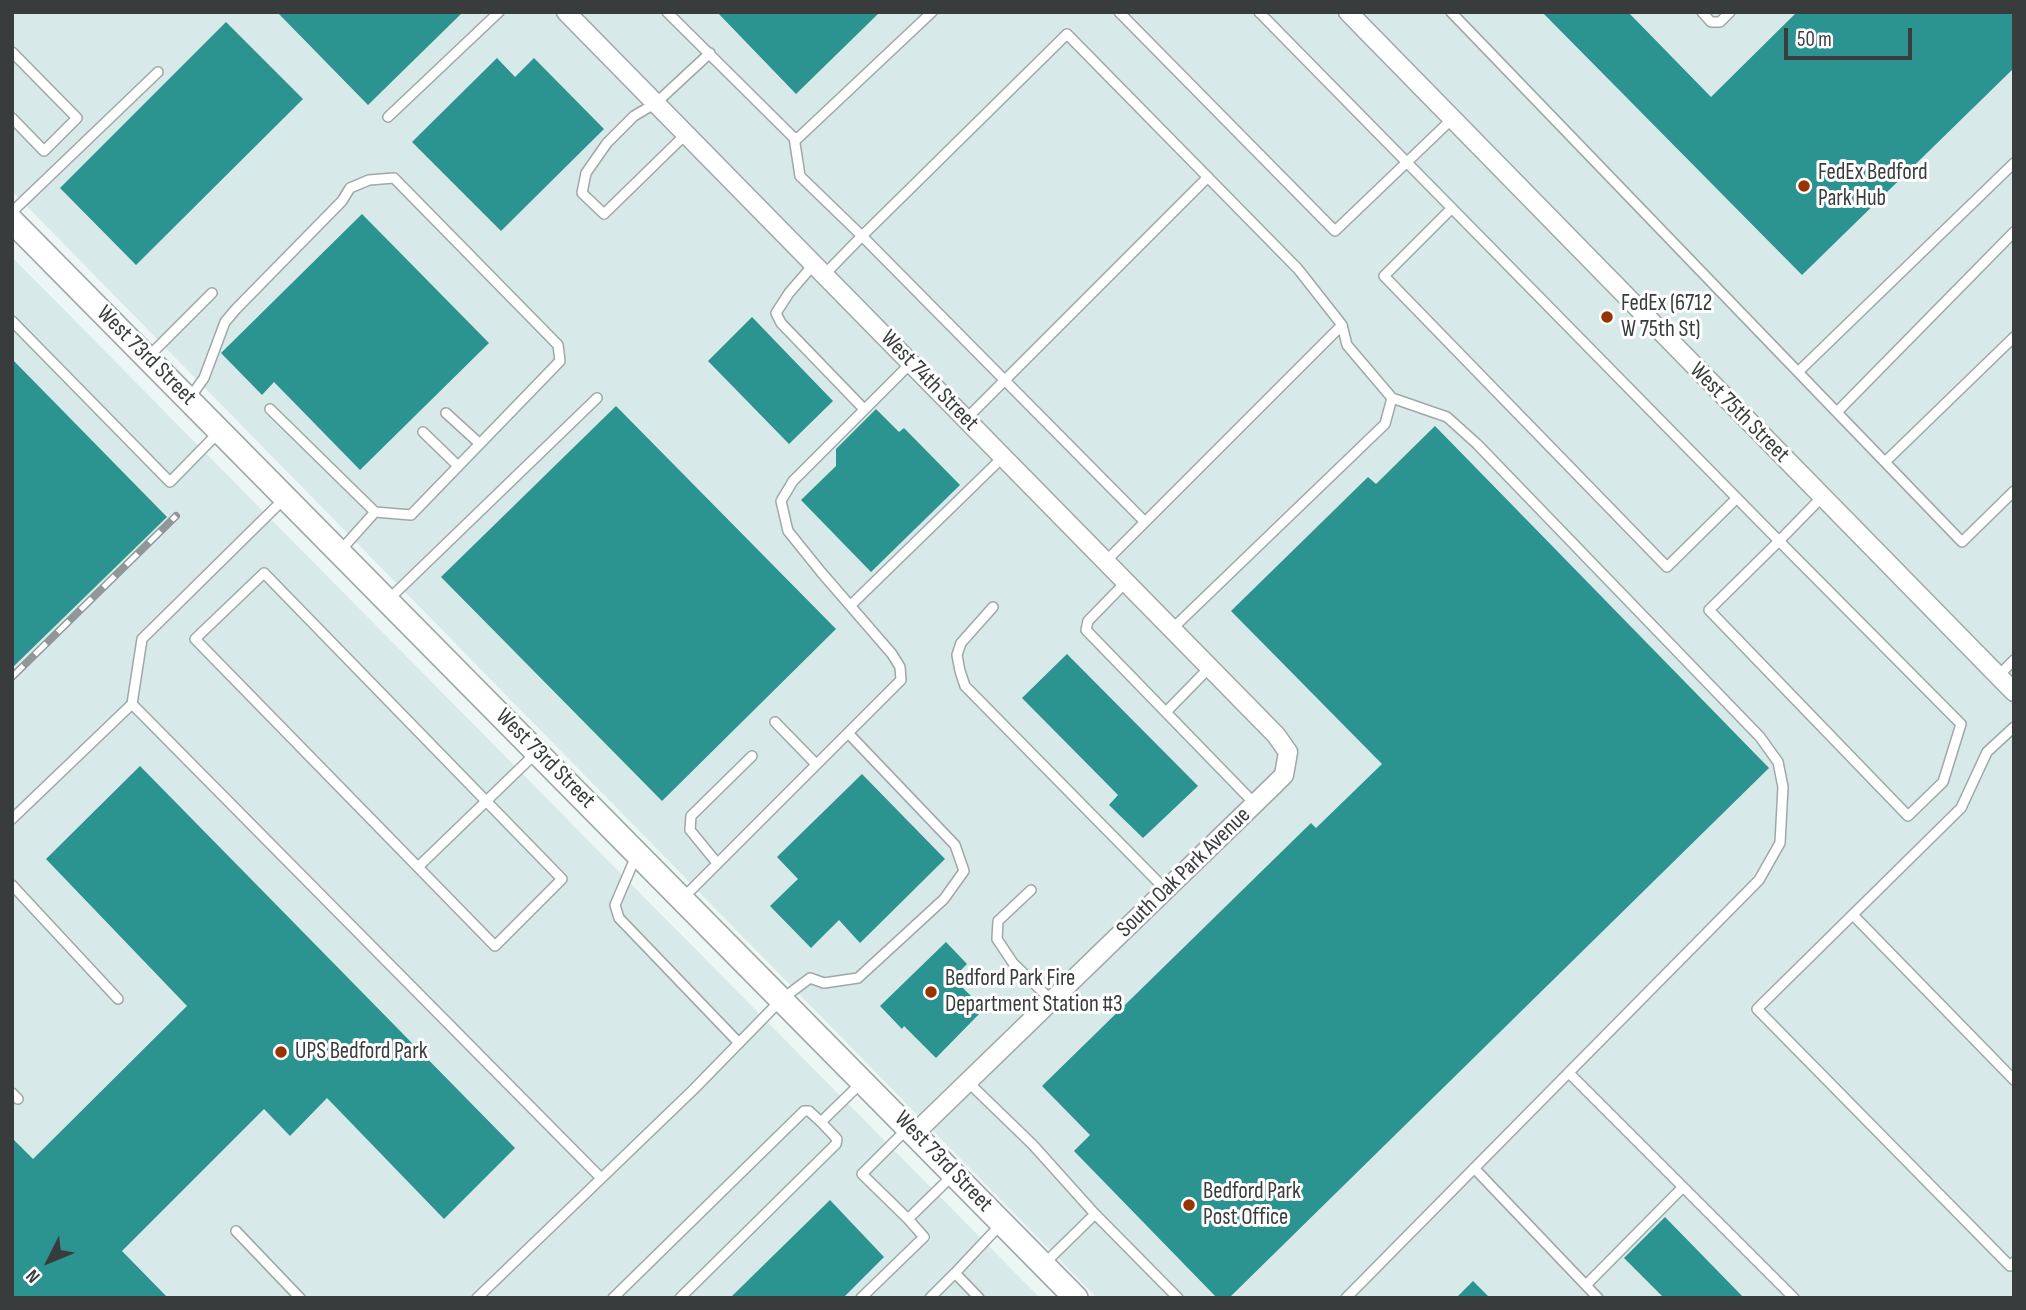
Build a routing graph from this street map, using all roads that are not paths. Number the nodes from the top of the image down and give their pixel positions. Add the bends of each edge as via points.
1 (499, 12) edge
2 (566, 12) edge
3 (667, 12) edge
4 (932, 12) edge
5 (1119, 12) edge
6 (1259, 12) edge
7 (1348, 12) edge
8 (1451, 12) edge
9 (1702, 12) edge
10 (1730, 12) edge
11 (12, 52) edge
12 (710, 53) junction
13 (158, 72) dead end
14 (656, 103) junction
15 (388, 117) dead end
16 (12, 118) edge
17 (1452, 119) junction
18 (686, 134) junction
19 (794, 137) junction
20 (1408, 163) junction
21 (2014, 163) edge
22 (1208, 177) junction
23 (1452, 208) junction
24 (12, 212) edge
25 (12, 221) edge
26 (2014, 232) edge
27 (862, 236) junction
28 (819, 270) junction
29 (212, 293) dead end
30 (12, 321) edge
31 (1342, 325) junction
32 (2014, 337) edge
33 (148, 357) junction
34 (911, 363) junction
35 (1798, 372) junction
36 (1004, 380) junction
37 (597, 398) dead end
38 (1392, 398) junction
39 (189, 399) junction
40 (270, 410) dead end
41 (864, 410) junction
42 (1837, 412) junction
43 (446, 413) dead end
44 (966, 419) junction
45 (220, 431) junction
46 (423, 432) dead end
47 (480, 444) junction
48 (1003, 457) junction
49 (1885, 462) junction
50 (458, 466) junction
51 (2014, 491) edge
52 (286, 497) junction
53 (1822, 497) junction
54 (1737, 498) junction
55 (375, 512) junction
56 (1145, 522) junction
57 (1779, 541) junction
58 (340, 552) junction
59 (1106, 561) junction
60 (1126, 582) junction
61 (387, 600) junction
62 (850, 605) junction
63 (993, 607) dead end
64 (1172, 629) junction
65 (2014, 660) edge
66 (1210, 667) junction
67 (1998, 676) junction
68 (2014, 692) edge
69 (132, 704) junction
70 (1166, 712) junction
71 (775, 722) dead end
72 (2014, 727) edge
73 (848, 733) junction
74 (538, 752) junction
75 (1288, 752) joint
76 (752, 756) dead end
77 (816, 764) junction
78 (486, 802) junction
79 (1255, 804) junction
80 (12, 819) edge
81 (637, 852) junction
82 (718, 863) junction
83 (418, 867) junction
84 (12, 885) edge
85 (1031, 890) dead end
86 (1166, 890) junction
87 (683, 898) junction
88 (1853, 915) junction
89 (118, 999) dead end
90 (782, 999) junction
91 (1052, 1001) junction
92 (739, 1043) junction
93 (1569, 1073) junction
94 (2014, 1080) edge
95 (863, 1081) junction
96 (968, 1082) junction
97 (821, 1122) junction
98 (912, 1130) junction
99 (1474, 1168) junction
100 (955, 1173) junction
101 (601, 1178) junction
102 (1683, 1187) junction
103 (1095, 1214) junction
104 (908, 1219) junction
105 (1003, 1222) junction
106 (236, 1231) dead end
107 (2014, 1262) edge
108 (1044, 1264) junction
109 (955, 1273) junction
110 (1586, 1285) junction
111 (300, 1298) edge
112 (477, 1298) edge
113 (613, 1298) edge
114 (680, 1298) edge
115 (861, 1298) edge
116 (930, 1298) edge
117 (979, 1298) edge
118 (1076, 1298) edge
119 (1178, 1298) edge
120 (1346, 1298) edge
121 (1598, 1298) edge
122 (1794, 1298) edge

1 - 15 lane
2 - 14 street, West 74th Street
3 - 12 lane
4 - 19 lane via 796,140
5 - 20 lane via 1335,232
6 - 20 lane
7 - 17 street, West 75th Street
8 - 35 lane
9 - 10 lane via 1711,22 1720,22
11 - 16 lane via 77,118 44,151
12 - 14 lane
12 - 19 lane
13 - 24 lane
14 - 18 street, West 74th Street
14 - 18 lane via 634,116 607,143 586,173 582,193 604,214
17 - 20 lane
17 - 53 street, West 75th Street
18 - 28 street, West 74th Street
19 - 27 lane via 800,176
20 - 23 lane
21 - 35 lane
22 - 27 lane via 1067,34
22 - 31 lane via 1298,269
22 - 36 lane
23 - 54 lane
23 - 54 lane via 1384,276 1667,567
25 - 33 street, West 73rd Street
26 - 42 lane
27 - 28 lane
27 - 36 lane
28 - 34 street, West 74th Street
28 - 41 lane via 789,293 776,313
29 - 33 lane
30 - 45 lane via 170,482
31 - 38 lane via 1347,345
31 - 56 lane
32 - 49 lane
33 - 39 street, West 73rd Street
34 - 41 lane
34 - 44 street, West 74th Street
35 - 42 lane
36 - 44 lane
36 - 56 lane
37 - 61 lane
38 - 64 lane via 1385,424
38 - 93 lane via 1447,417 1477,444 1760,737 1778,762 1783,787 1780,844 1759,880
39 - 45 street, West 73rd Street
39 - 47 lane via 236,309 350,188 369,180 394,178 558,345 561,361
40 - 55 lane
41 - 62 lane via 793,481 781,501 788,531
42 - 49 lane
43 - 47 lane
44 - 48 street, West 74th Street
45 - 52 street, West 73rd Street
46 - 50 lane
47 - 50 lane
48 - 59 street, West 74th Street
48 - 62 lane
49 - 51 lane via 1962,542
50 - 55 lane via 411,515
52 - 58 street, West 73rd Street
52 - 69 lane via 142,639
53 - 57 lane
53 - 67 street, West 75th Street
54 - 57 lane
55 - 58 lane
56 - 59 lane
57 - 57 lane via 1709,610 1908,816 1943,782 1961,724
58 - 61 street, West 73rd Street
59 - 60 street, West 74th Street
60 - 64 street, West 74th Street
60 - 70 lane via 1088,621 1087,630
61 - 74 street, West 73rd Street
62 - 73 lane via 892,654 901,680
63 - 86 lane via 961,643 957,655 965,686
64 - 66 street, West 74th Street
65 - 67 lane
66 - 70 lane
66 - 75 street, West 74th Street
67 - 68 street, West 75th Street
69 - 80 lane
69 - 101 lane
70 - 79 lane
71 - 77 lane
72 - 88 lane via 1987,752 1961,808
73 - 77 lane
73 - 90 lane via 955,845 964,871 944,899 858,978 824,983 810,978
74 - 78 lane
74 - 81 street, West 73rd Street
75 - 79 street, South Oak Park Avenue via 1284,775
76 - 82 lane via 691,816 690,830
77 - 82 lane
78 - 83 lane
78 - 83 lane via 562,880 495,946
78 - 83 lane via 264,573 232,602 195,639
79 - 86 street, South Oak Park Avenue
81 - 87 street, West 73rd Street
81 - 92 lane via 615,905 619,918
82 - 87 lane
84 - 89 lane
85 - 91 lane via 998,921 997,939 1013,963
86 - 91 street, South Oak Park Avenue
87 - 90 street, West 73rd Street
88 - 94 lane
88 - 107 lane via 1757,1009 2010,1266
90 - 92 lane
90 - 95 street, West 73rd Street
91 - 96 street, South Oak Park Avenue
92 - 101 lane
93 - 99 lane
93 - 102 lane
95 - 97 lane
95 - 98 street, West 73rd Street
96 - 98 street, South Oak Park Avenue
96 - 103 lane
97 - 113 lane via 804,1111
97 - 114 lane via 837,1139 836,1144
98 - 100 street, West 73rd Street
98 - 104 lane via 862,1174
99 - 110 lane
99 - 120 lane
100 - 104 lane
100 - 105 street, West 73rd Street
101 - 112 lane
102 - 110 lane
102 - 122 lane
103 - 108 lane
103 - 119 lane
104 - 115 lane via 924,1237
105 - 108 street, West 73rd Street
105 - 109 lane
106 - 111 lane
108 - 118 street, West 73rd Street
109 - 116 lane
109 - 117 lane
110 - 121 lane

